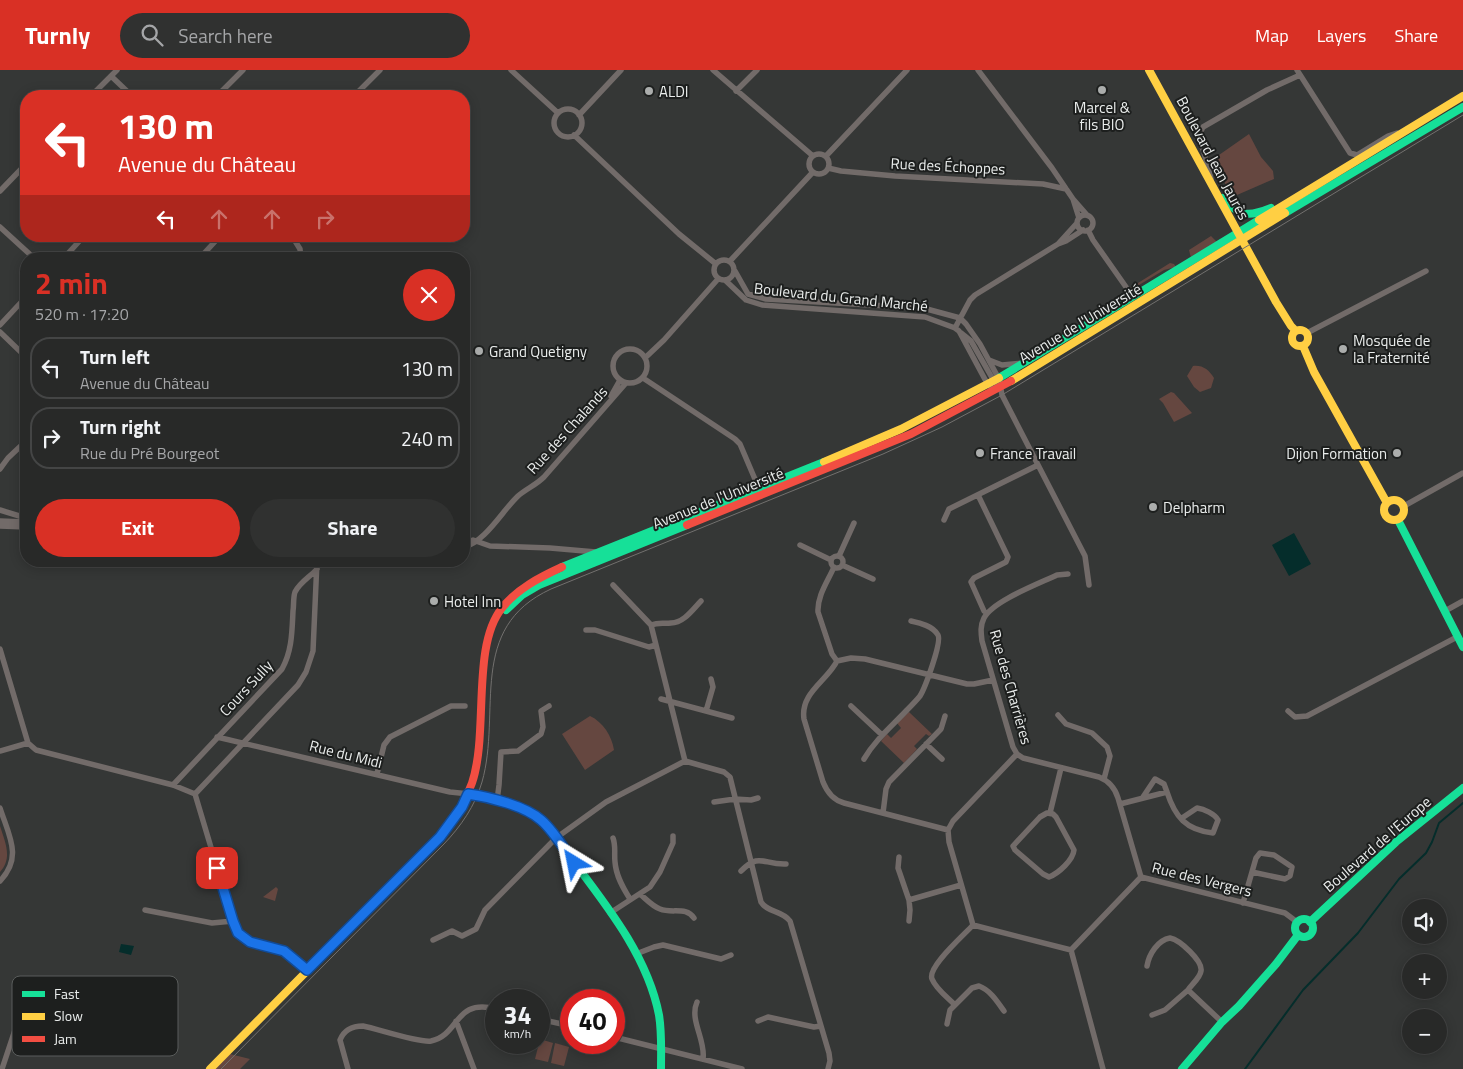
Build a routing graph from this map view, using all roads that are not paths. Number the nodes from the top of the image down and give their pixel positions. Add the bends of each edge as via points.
1 (117, 70) edge
2 (243, 70) edge
3 (380, 70) edge
4 (511, 70) edge
5 (621, 70) edge
6 (713, 70) edge
7 (757, 70) edge
8 (906, 70) edge
9 (978, 70) edge
10 (1149, 70) edge
11 (1299, 72) edge
12 (111, 76) junction
13 (97, 90) edge
14 (126, 90) edge
15 (224, 90) edge
16 (360, 90) edge
17 (736, 91) junction
18 (1463, 96) edge
19 (1463, 107) edge
20 (558, 113) junction
21 (579, 115) junction
22 (1404, 131) junction
23 (574, 135) junction
24 (813, 156) junction
25 (826, 156) junction
26 (828, 168) junction
27 (20, 170) edge
28 (813, 172) junction
29 (1212, 184) junction
30 (1066, 189) junction
31 (0, 191) edge
32 (1295, 197) junction
33 (1073, 199) junction
34 (1087, 215) junction
35 (1078, 220) junction
36 (0, 226) edge
37 (1085, 230) junction
38 (1240, 237) junction
39 (79, 242) edge
40 (215, 242) edge
41 (1058, 244) junction
42 (28, 252) edge
43 (69, 252) edge
44 (205, 252) edge
45 (730, 262) junction
46 (716, 264) junction
47 (735, 270) junction
48 (1426, 272) dead end
49 (718, 279) junction
50 (726, 280) junction
51 (1133, 298) junction
52 (20, 304) edge
53 (960, 318) junction
54 (0, 325) edge
55 (957, 330) junction
56 (0, 332) edge
57 (1296, 332) junction
58 (1307, 333) junction
59 (1304, 346) junction
60 (20, 351) edge
61 (646, 357) junction
62 (989, 360) junction
63 (1026, 362) junction
64 (643, 378) junction
65 (625, 382) junction
66 (998, 385) junction
67 (572, 445) junction
68 (20, 447) edge
69 (1038, 465) junction
70 (0, 469) edge
71 (1463, 473) edge
72 (760, 492) junction
73 (978, 495) junction
74 (1387, 503) junction
75 (1404, 506) junction
76 (1, 509) edge
77 (20, 517) edge
78 (20, 520) edge
79 (944, 520) dead end
80 (1398, 520) junction
81 (0, 521) edge
82 (854, 523) dead end
83 (0, 526) edge
84 (20, 528) edge
85 (20, 529) edge
86 (0, 530) edge
87 (475, 541) junction
88 (470, 542) edge
89 (470, 544) edge
90 (800, 545) dead end
91 (598, 553) junction
92 (839, 556) junction
93 (832, 560) junction
94 (842, 565) junction
95 (834, 567) junction
96 (317, 568) joint
97 (1068, 574) dead end
98 (872, 579) dead end
99 (612, 585) dead end
100 (1090, 585) dead end
101 (701, 600) dead end
102 (1463, 601) edge
103 (1444, 611) junction
104 (987, 613) junction
105 (911, 622) dead end
106 (651, 625) junction
107 (586, 630) dead end
108 (490, 632) junction
109 (1457, 637) junction
110 (656, 645) junction
111 (1463, 647) edge
112 (0, 649) edge
113 (837, 661) junction
114 (928, 674) junction
115 (711, 680) dead end
116 (993, 680) junction
117 (661, 699) dead end
118 (671, 701) junction
119 (465, 706) dead end
120 (549, 706) dead end
121 (851, 706) dead end
122 (706, 711) junction
123 (1288, 711) dead end
124 (1058, 714) dead end
125 (945, 716) dead end
126 (732, 718) dead end
127 (882, 735) junction
128 (217, 737) junction
129 (28, 742) junction
130 (243, 743) junction
131 (926, 744) junction
132 (0, 751) edge
133 (1017, 754) junction
134 (864, 759) dead end
135 (942, 759) dead end
136 (685, 761) junction
137 (1061, 768) junction
138 (377, 774) junction
139 (1104, 779) junction
140 (173, 785) junction
141 (1463, 788) edge
142 (1167, 792) junction
143 (195, 794) junction
144 (468, 794) junction
145 (1143, 797) junction
146 (758, 798) dead end
147 (735, 799) junction
148 (497, 801) junction
149 (714, 802) dead end
150 (1120, 804) junction
151 (0, 808) edge
152 (883, 813) junction
153 (1050, 813) junction
154 (1182, 818) junction
155 (948, 830) junction
156 (673, 836) dead end
157 (556, 838) junction
158 (612, 838) dead end
159 (899, 857) dead end
160 (751, 861) junction
161 (786, 864) dead end
162 (741, 871) dead end
163 (1252, 872) junction
164 (1141, 877) junction
165 (0, 881) edge
166 (961, 885) junction
167 (640, 894) junction
168 (630, 899) junction
169 (908, 900) junction
170 (1243, 903) junction
171 (145, 910) dead end
172 (610, 913) junction
173 (694, 918) dead end
174 (909, 920) dead end
175 (233, 921) junction
176 (1298, 922) junction
177 (1310, 922) junction
178 (973, 925) junction
179 (1298, 935) junction
180 (433, 940) dead end
181 (1071, 950) junction
182 (636, 954) junction
183 (731, 955) dead end
184 (1147, 966) dead end
185 (307, 970) junction
186 (1188, 990) junction
187 (697, 1002) dead end
188 (955, 1005) junction
189 (485, 1006) edge
190 (1004, 1011) dead end
191 (1152, 1015) dead end
192 (456, 1021) junction
193 (758, 1021) dead end
194 (1222, 1022) junction
195 (947, 1024) dead end
196 (821, 1026) junction
197 (12, 1039) edge
198 (625, 1040) edge
199 (661, 1049) junction
200 (703, 1059) junction
201 (2, 1069) edge
202 (210, 1069) edge
203 (348, 1069) edge
204 (474, 1069) edge
205 (661, 1069) edge
206 (742, 1069) edge
207 (828, 1069) edge
208 (1103, 1069) edge
209 (1182, 1069) edge

1 - 12 street
2 - 15 street
3 - 16 street
4 - 20 street
5 - 21 street
6 - 17 street
7 - 17 street
8 - 25 street
9 - 30 street
10 - 29 main road, Boulevard Jean Jaurès
11 - 22 street via 1350,153 1357,154 1388,136
11 - 29 street via 1203,127 1200,143
12 - 13 street
12 - 14 street
17 - 24 street
18 - 22 main road, Avenue de l'Université
19 - 38 main road, Avenue de l'Université
20 - 21 street via 571,109
20 - 23 street via 554,120 558,132
21 - 23 street via 582,124
22 - 32 main road, Avenue de l'Université
23 - 46 street via 679,234
24 - 25 street
24 - 28 street via 809,164
25 - 26 street
26 - 28 street via 822,174
26 - 30 street, Rue des Échoppes via 895,176 1043,184
27 - 31 street
28 - 45 street
29 - 32 main road via 1233,210 1245,215 1254,215
29 - 38 main road, Boulevard Jean Jaurès
30 - 33 street
32 - 38 main road, Avenue de l'Université
33 - 34 street
33 - 35 street
34 - 35 street
34 - 37 street via 1093,223
35 - 37 street via 1079,228
35 - 41 street
36 - 42 street
37 - 41 street
37 - 51 street
38 - 51 main road, Avenue de l'Université
38 - 57 main road
38 - 66 main road, Avenue de l'Université
39 - 43 street
40 - 44 street
41 - 53 street via 974,295
45 - 46 street via 724,260
45 - 47 street
46 - 49 street via 714,272
47 - 50 street
47 - 53 street, Boulevard du Grand Marché via 748,294 766,299 922,308
48 - 58 street
49 - 50 street
49 - 61 street
50 - 55 street, Boulevard du Grand Marché via 746,300 762,305 925,317
51 - 63 main road, Avenue de l'Université
52 - 54 street
53 - 55 street
53 - 62 street
55 - 66 street, Boulevard du Grand Marché via 971,341
56 - 60 street
57 - 58 main road
57 - 59 main road via 1292,341
58 - 59 main road via 1308,340
59 - 74 main road via 1314,372
61 - 64 street via 648,368
61 - 65 street via 632,348 615,357 615,374
62 - 63 street via 1005,365
62 - 66 street
63 - 66 main road, Avenue de l'Université
64 - 65 street
64 - 72 street via 735,439 744,450
65 - 67 street via 580,440
65 - 67 street
66 - 69 street
66 - 72 main road, Avenue de l'Université via 910,434
67 - 87 street, Rue des Chalands via 538,483 518,496
68 - 70 street
69 - 73 street
69 - 100 street via 1085,556
71 - 75 street
72 - 91 main road, Avenue de l'Université
72 - 108 main road, Avenue de l'Université via 539,585 508,608
73 - 79 street via 950,509
73 - 104 street via 1008,557 1006,562 971,582
74 - 75 main road via 1396,500
74 - 80 main road via 1386,516
75 - 80 main road via 1404,513
76 - 77 street
78 - 81 street
80 - 103 main road
82 - 92 street
83 - 84 street
85 - 86 street
87 - 88 street
87 - 89 street
87 - 91 street via 490,546
90 - 93 street
91 - 108 main road, Avenue de l'Université via 522,588 502,607
92 - 93 street
92 - 94 street via 843,560
93 - 95 street
94 - 95 street
94 - 98 street
95 - 113 street via 819,599 818,612
96 - 128 street, Cours Sully via 294,594 292,639 282,669
96 - 130 street via 313,651 306,672 298,685
97 - 104 street, Rue des Charrières via 1057,574
99 - 106 street
101 - 106 street via 678,622
102 - 103 street
103 - 109 main road
104 - 116 street, Rue des Charrières via 981,634
105 - 114 street via 934,630 939,638
106 - 110 street
107 - 110 street via 649,647
108 - 144 main road via 484,661 478,759
109 - 111 main road
109 - 123 street via 1307,716 1294,717
110 - 118 street
112 - 129 street
113 - 114 street via 865,659
113 - 152 street via 808,696 804,706 804,719 823,782 839,802
114 - 116 street via 971,684
114 - 127 street via 919,697
115 - 122 street
116 - 133 street, Rue des Charrières
117 - 118 street
118 - 122 street
118 - 136 street
119 - 138 street via 451,706 390,737 384,745
120 - 148 street via 541,711 544,727 541,734 518,751 501,752
121 - 127 street
122 - 126 street
124 - 139 street via 1066,724 1092,733 1106,746 1110,756
125 - 131 street via 941,728
127 - 134 street
128 - 130 street, Rue du Midi
128 - 140 street, Cours Sully
129 - 132 street
129 - 140 street via 41,752
130 - 138 street, Rue du Midi
130 - 143 street
131 - 135 street
131 - 152 street via 889,782
133 - 137 street, Rue des Charrières
133 - 155 street via 953,820
136 - 147 street via 726,773
136 - 157 street via 606,802
137 - 139 street, Rue des Charrières
137 - 153 street
138 - 144 street, Rue du Midi
139 - 150 street via 1114,789
140 - 143 street
141 - 177 main road, Boulevard de l'Europe via 1396,842
142 - 145 street
142 - 145 street via 1165,785 1155,779
142 - 154 street via 1172,810
143 - 175 street
144 - 148 street, Rue du Midi
144 - 185 main road via 440,837
145 - 150 street
146 - 147 street
147 - 149 street
147 - 160 street
148 - 157 street, Rue du Midi via 534,815
150 - 164 street
151 - 165 street via 13,853 11,868
152 - 155 street
153 - 153 street via 1058,820 1074,850 1071,857 1049,876 1013,846 1040,817
154 - 154 street via 1192,828 1211,833 1215,831 1218,820 1197,808
155 - 166 street
156 - 167 street via 673,843 655,881
157 - 172 main road
157 - 180 street via 485,910 476,929 462,936 452,932
158 - 168 street via 618,878
159 - 169 street via 898,868
160 - 161 street
160 - 162 street
160 - 196 street via 762,904 784,914 790,921
163 - 163 street via 1260,853 1274,855 1292,867 1290,876 1285,879
163 - 170 street
164 - 170 street, Rue des Vergers
164 - 181 street, Rue des Vergers
166 - 169 street
166 - 178 street
167 - 168 street
167 - 173 street via 659,908 690,912
168 - 172 street
169 - 174 street
170 - 176 street, Rue des Vergers via 1285,913
171 - 175 street via 212,922
172 - 182 main road
175 - 185 street via 238,933 246,940 284,951
176 - 177 main road via 1303,919
176 - 179 main road via 1295,930
177 - 179 main road via 1312,933 1307,937
178 - 181 street
178 - 188 street via 931,972 932,980
179 - 194 main road via 1252,992
181 - 208 street
182 - 183 street via 667,945 721,959
182 - 199 main road via 659,1016
184 - 186 street via 1149,956 1162,941 1168,938 1176,940 1202,967
185 - 202 main road
186 - 191 street via 1165,1010
186 - 194 street
187 - 200 street via 694,1014 704,1050
188 - 190 street via 972,988 979,986 996,999
188 - 195 street via 950,1010
189 - 192 street via 464,1012
192 - 203 street via 442,1036 429,1041 356,1026 341,1037
192 - 204 street
193 - 196 street via 768,1017
194 - 209 main road
196 - 207 street via 829,1053
197 - 201 street
198 - 199 street
199 - 200 street
199 - 205 main road
200 - 206 street

